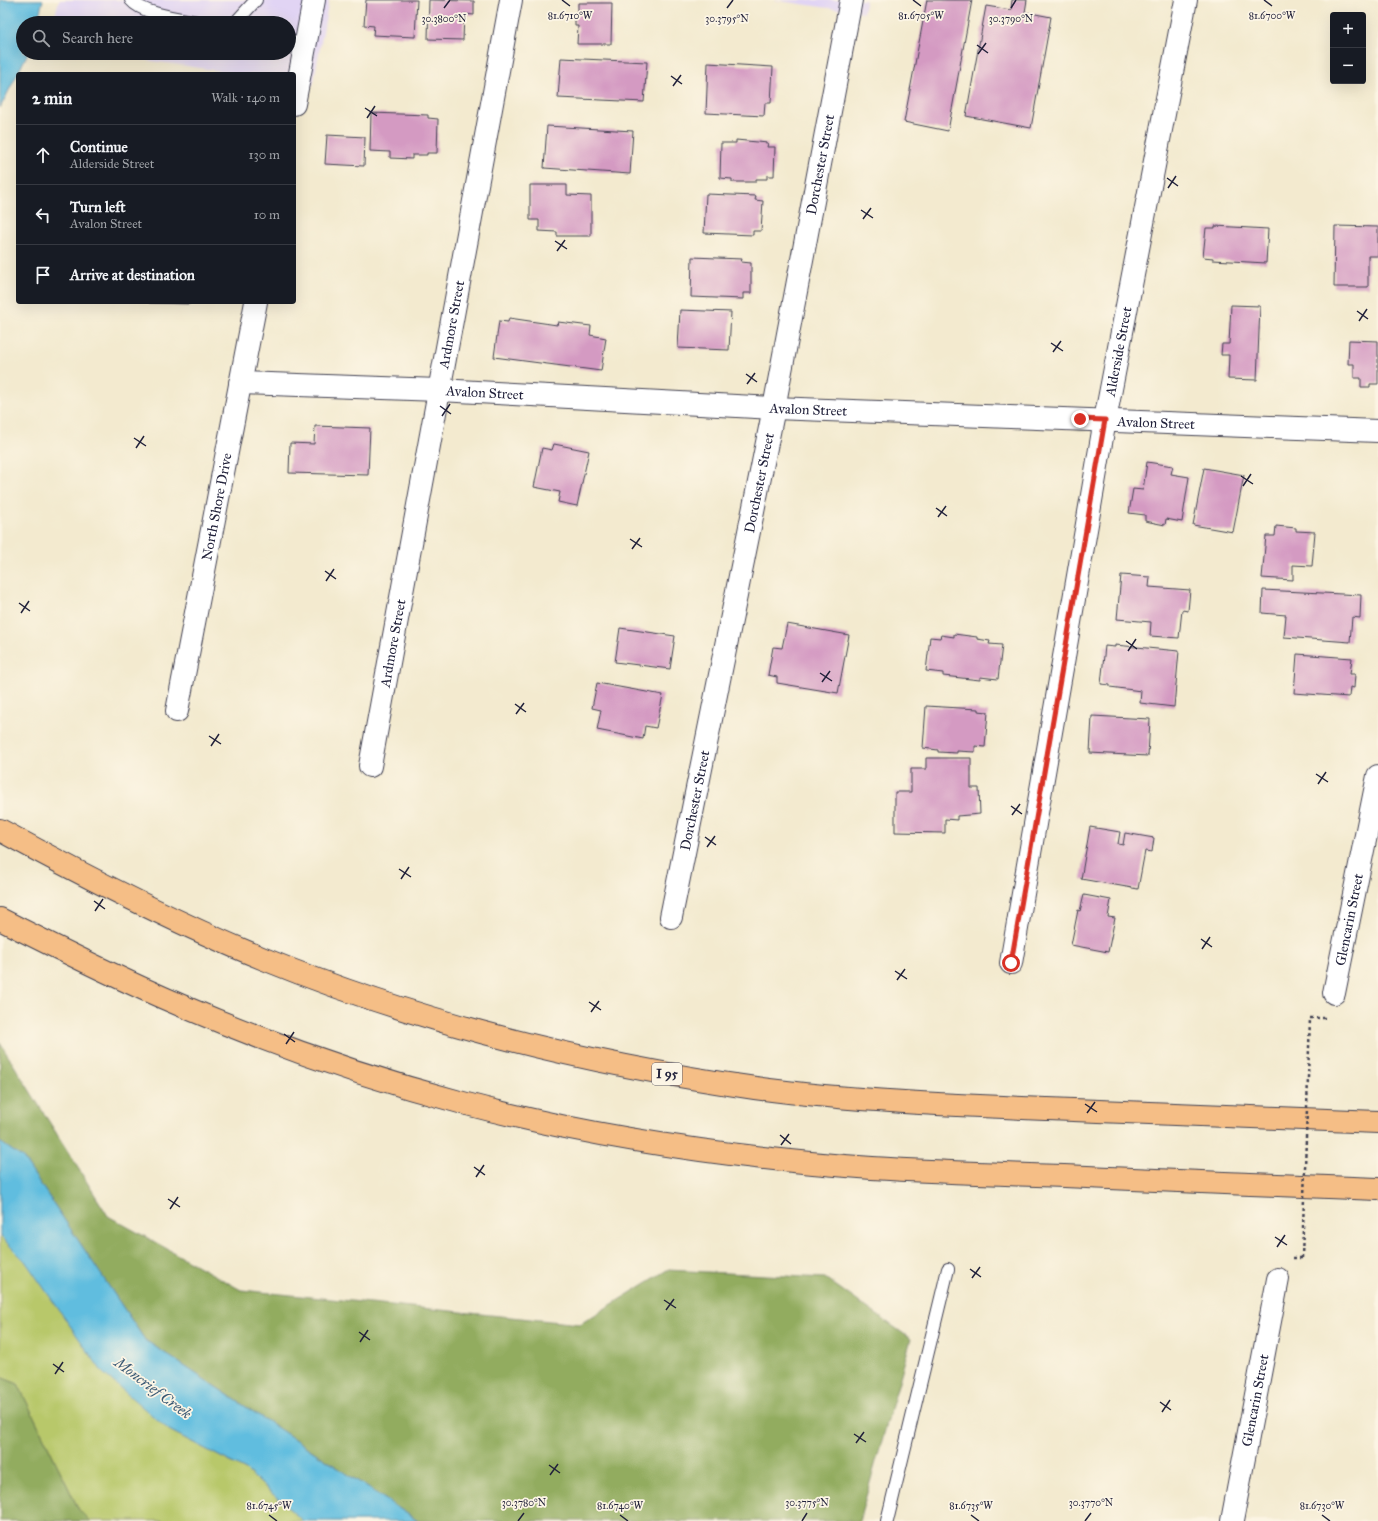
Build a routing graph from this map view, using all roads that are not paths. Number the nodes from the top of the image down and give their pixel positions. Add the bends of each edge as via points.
1 (131, 0) edge
2 (256, 0) edge
3 (314, 0) edge
4 (511, 0) edge
5 (851, 0) edge
6 (1186, 0) edge
7 (170, 16) edge
8 (241, 16) edge
9 (297, 43) edge
10 (296, 72) edge
11 (256, 304) edge
12 (240, 383) junction
13 (439, 390) junction
14 (774, 408) junction
15 (1105, 420) junction
16 (1378, 431) edge
17 (177, 711) dead end
18 (370, 766) dead end
19 (1378, 776) edge
20 (0, 830) edge
21 (670, 916) dead end
22 (0, 919) edge
23 (1011, 963) dead end
24 (1334, 993) dead end
25 (1378, 1122) edge
26 (1378, 1189) edge
27 (948, 1268) dead end
28 (1278, 1280) dead end
29 (887, 1521) edge
30 (1232, 1521) edge

1 - 7 lane via 147,11
2 - 8 lane
3 - 9 street
4 - 13 street, Ardmore Street
5 - 14 street, Dorchester Street
6 - 15 street, Alderside Street
9 - 10 street
11 - 12 street, North Shore Drive
12 - 13 street, Avalon Street
12 - 17 street, North Shore Drive
13 - 14 street, Avalon Street
13 - 18 street, Ardmore Street
14 - 15 street, Avalon Street
14 - 21 street, Dorchester Street
15 - 16 street, Avalon Street
15 - 23 street, Alderside Street
19 - 24 street, Glencarin Street
20 - 25 highway, I 95 via 77,872 265,960 451,1024 556,1052 750,1087 859,1098 962,1105
22 - 26 highway via 87,963 182,1006 288,1048 374,1078 458,1102 571,1128 670,1146 872,1168
27 - 29 lane
28 - 30 street, Glencarin Street

